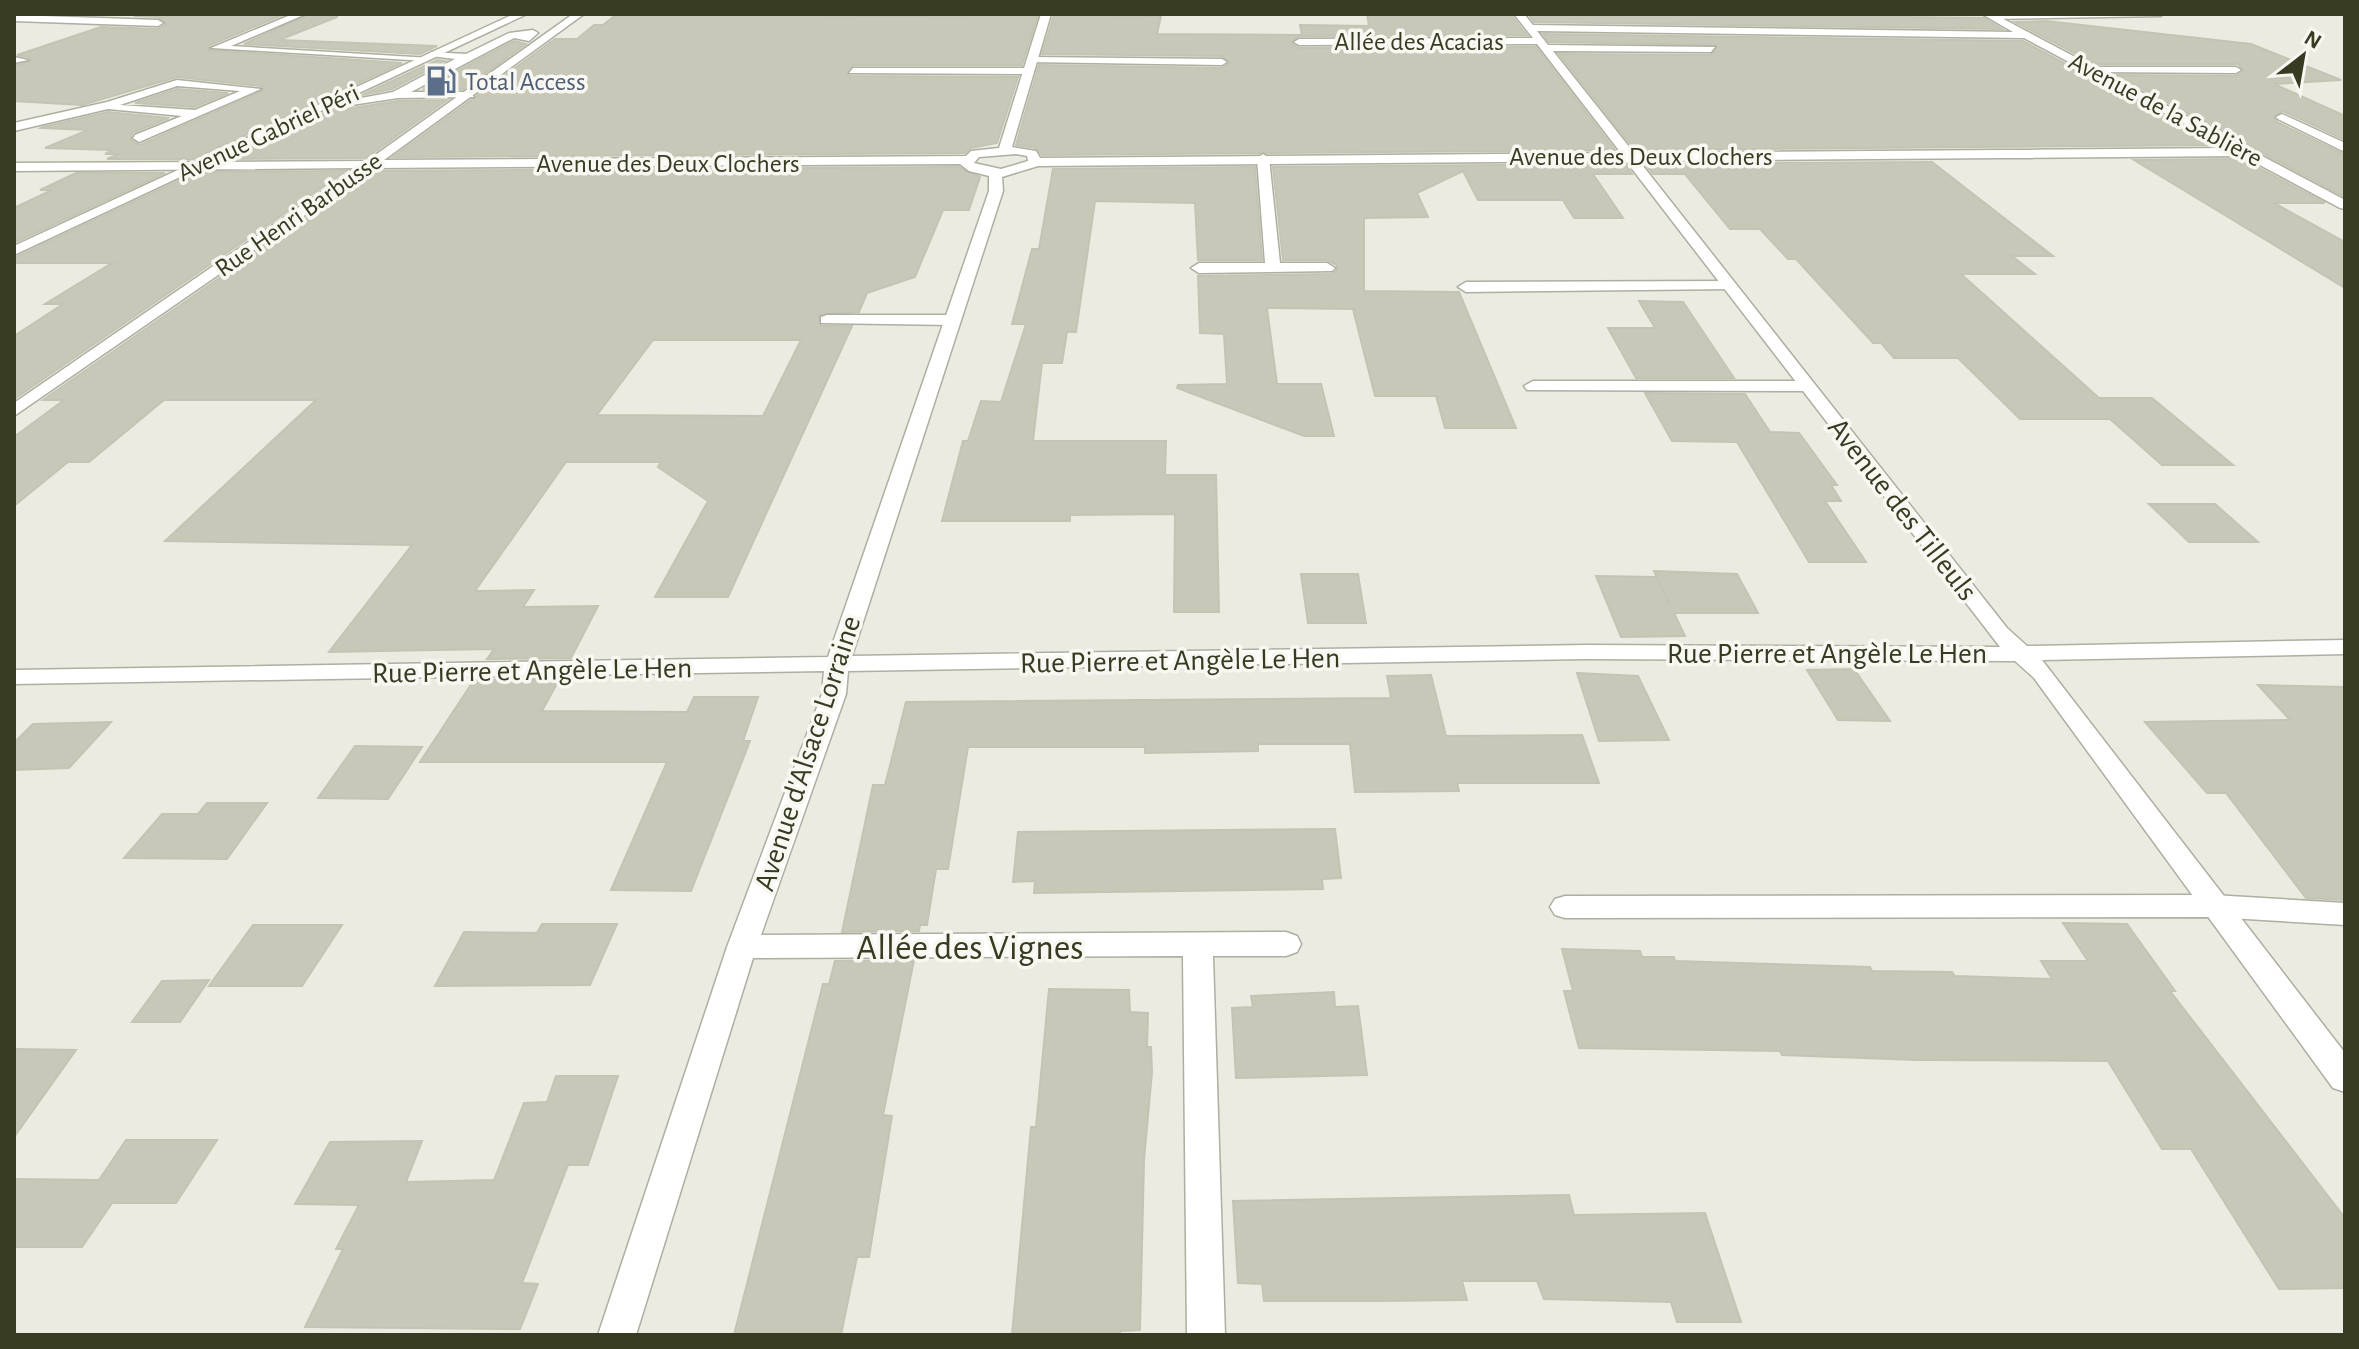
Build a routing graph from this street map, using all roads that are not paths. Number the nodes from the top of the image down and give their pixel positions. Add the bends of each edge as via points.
1 (301, 14) edge
2 (522, 14) edge
3 (579, 14) edge
4 (1046, 14) edge
5 (1519, 14) edge
6 (1990, 15) edge
7 (2156, 16) dead end
8 (14, 18) edge
9 (158, 23) dead end
10 (1530, 28) junction
11 (2028, 35) junction
12 (525, 39) dead end
13 (1299, 42) dead end
14 (1542, 44) junction
15 (1711, 49) dead end
16 (525, 53) junction
17 (431, 56) junction
18 (467, 57) junction
19 (1222, 62) dead end
20 (1030, 65) junction
21 (2094, 70) junction
22 (2236, 70) dead end
23 (853, 71) dead end
24 (396, 95) junction
25 (470, 95) junction
26 (325, 106) junction
27 (100, 108) junction
28 (198, 113) junction
29 (2282, 117) dead end
30 (14, 127) edge
31 (139, 138) dead end
32 (2345, 148) edge
33 (1005, 149) junction
34 (2248, 152) junction
35 (1630, 156) junction
36 (1263, 158) junction
37 (966, 160) junction
38 (1035, 162) junction
39 (197, 165) junction
40 (369, 165) junction
41 (14, 167) edge
42 (995, 172) junction
43 (2338, 198) edge
44 (2345, 205) edge
45 (14, 251) edge
46 (1273, 267) junction
47 (1199, 268) dead end
48 (1327, 268) dead end
49 (1728, 286) junction
50 (1466, 287) dead end
51 (827, 320) dead end
52 (951, 320) junction
53 (1533, 386) dead end
54 (1807, 386) junction
55 (14, 411) edge
56 (2345, 647) edge
57 (2020, 654) junction
58 (837, 666) junction
59 (14, 677) edge
60 (2213, 906) junction
61 (1565, 907) dead end
62 (2345, 914) edge
63 (1198, 944) junction
64 (1286, 944) dead end
65 (742, 947) junction
66 (2345, 1078) edge
67 (617, 1335) edge
68 (1206, 1335) edge

1 - 17 street via 216,48
2 - 17 street, Avenue Gabriel Péri
3 - 16 street, Rue Henri Barbusse
4 - 20 street
5 - 10 street, Avenue des Tilleuls
6 - 7 street
6 - 11 street, Avenue de la Sablière
8 - 9 street
10 - 11 street
10 - 14 street, Avenue des Tilleuls
11 - 21 street, Avenue de la Sablière
12 - 18 street via 533,33 512,35
13 - 14 street, Allée des Acacias
14 - 15 street, Allée des Acacias
14 - 35 street, Avenue des Tilleuls
16 - 18 street via 509,50
16 - 25 street, Rue Henri Barbusse
17 - 18 street
17 - 26 street, Avenue Gabriel Péri
18 - 24 street
19 - 20 street
20 - 23 street
20 - 33 street
21 - 22 street
21 - 34 street, Avenue de la Sablière
24 - 25 street
24 - 26 street
25 - 40 street, Rue Henri Barbusse
26 - 39 street, Avenue Gabriel Péri
27 - 28 street
27 - 28 street via 177,83 255,89
27 - 30 street
28 - 31 street
29 - 32 street
33 - 37 street
33 - 38 street via 1032,154
34 - 35 street, Avenue des Deux Clochers
34 - 43 street, Avenue de la Sablière
35 - 36 street, Avenue des Deux Clochers
35 - 49 street, Avenue des Tilleuls
36 - 38 street, Avenue des Deux Clochers
36 - 46 street
37 - 40 street, Avenue des Deux Clochers
37 - 42 street via 970,167
38 - 42 street
39 - 40 street, Avenue des Deux Clochers
39 - 41 street
39 - 45 street, Avenue Gabriel Péri
40 - 55 street, Rue Henri Barbusse
42 - 52 street, Avenue d'Alsace Lorraine via 996,191
43 - 44 street, Avenue de la Sablière
46 - 47 street
46 - 48 street
49 - 50 street
49 - 54 street, Avenue des Tilleuls
51 - 52 street
52 - 58 street, Avenue d'Alsace Lorraine
53 - 54 street
54 - 57 street, Avenue des Tilleuls
56 - 57 street, Rue Pierre et Angèle Le Hen
57 - 58 street, Rue Pierre et Angèle Le Hen via 1586,652
57 - 60 street, Avenue des Tilleuls via 2042,673
58 - 59 street, Rue Pierre et Angèle Le Hen
58 - 65 street, Avenue d'Alsace Lorraine via 834,694
60 - 61 street
60 - 62 street
60 - 66 street, Avenue des Tilleuls
63 - 64 street, Allée des Vignes
63 - 65 street, Allée des Vignes
63 - 68 street
65 - 67 street, Avenue d'Alsace Lorraine

